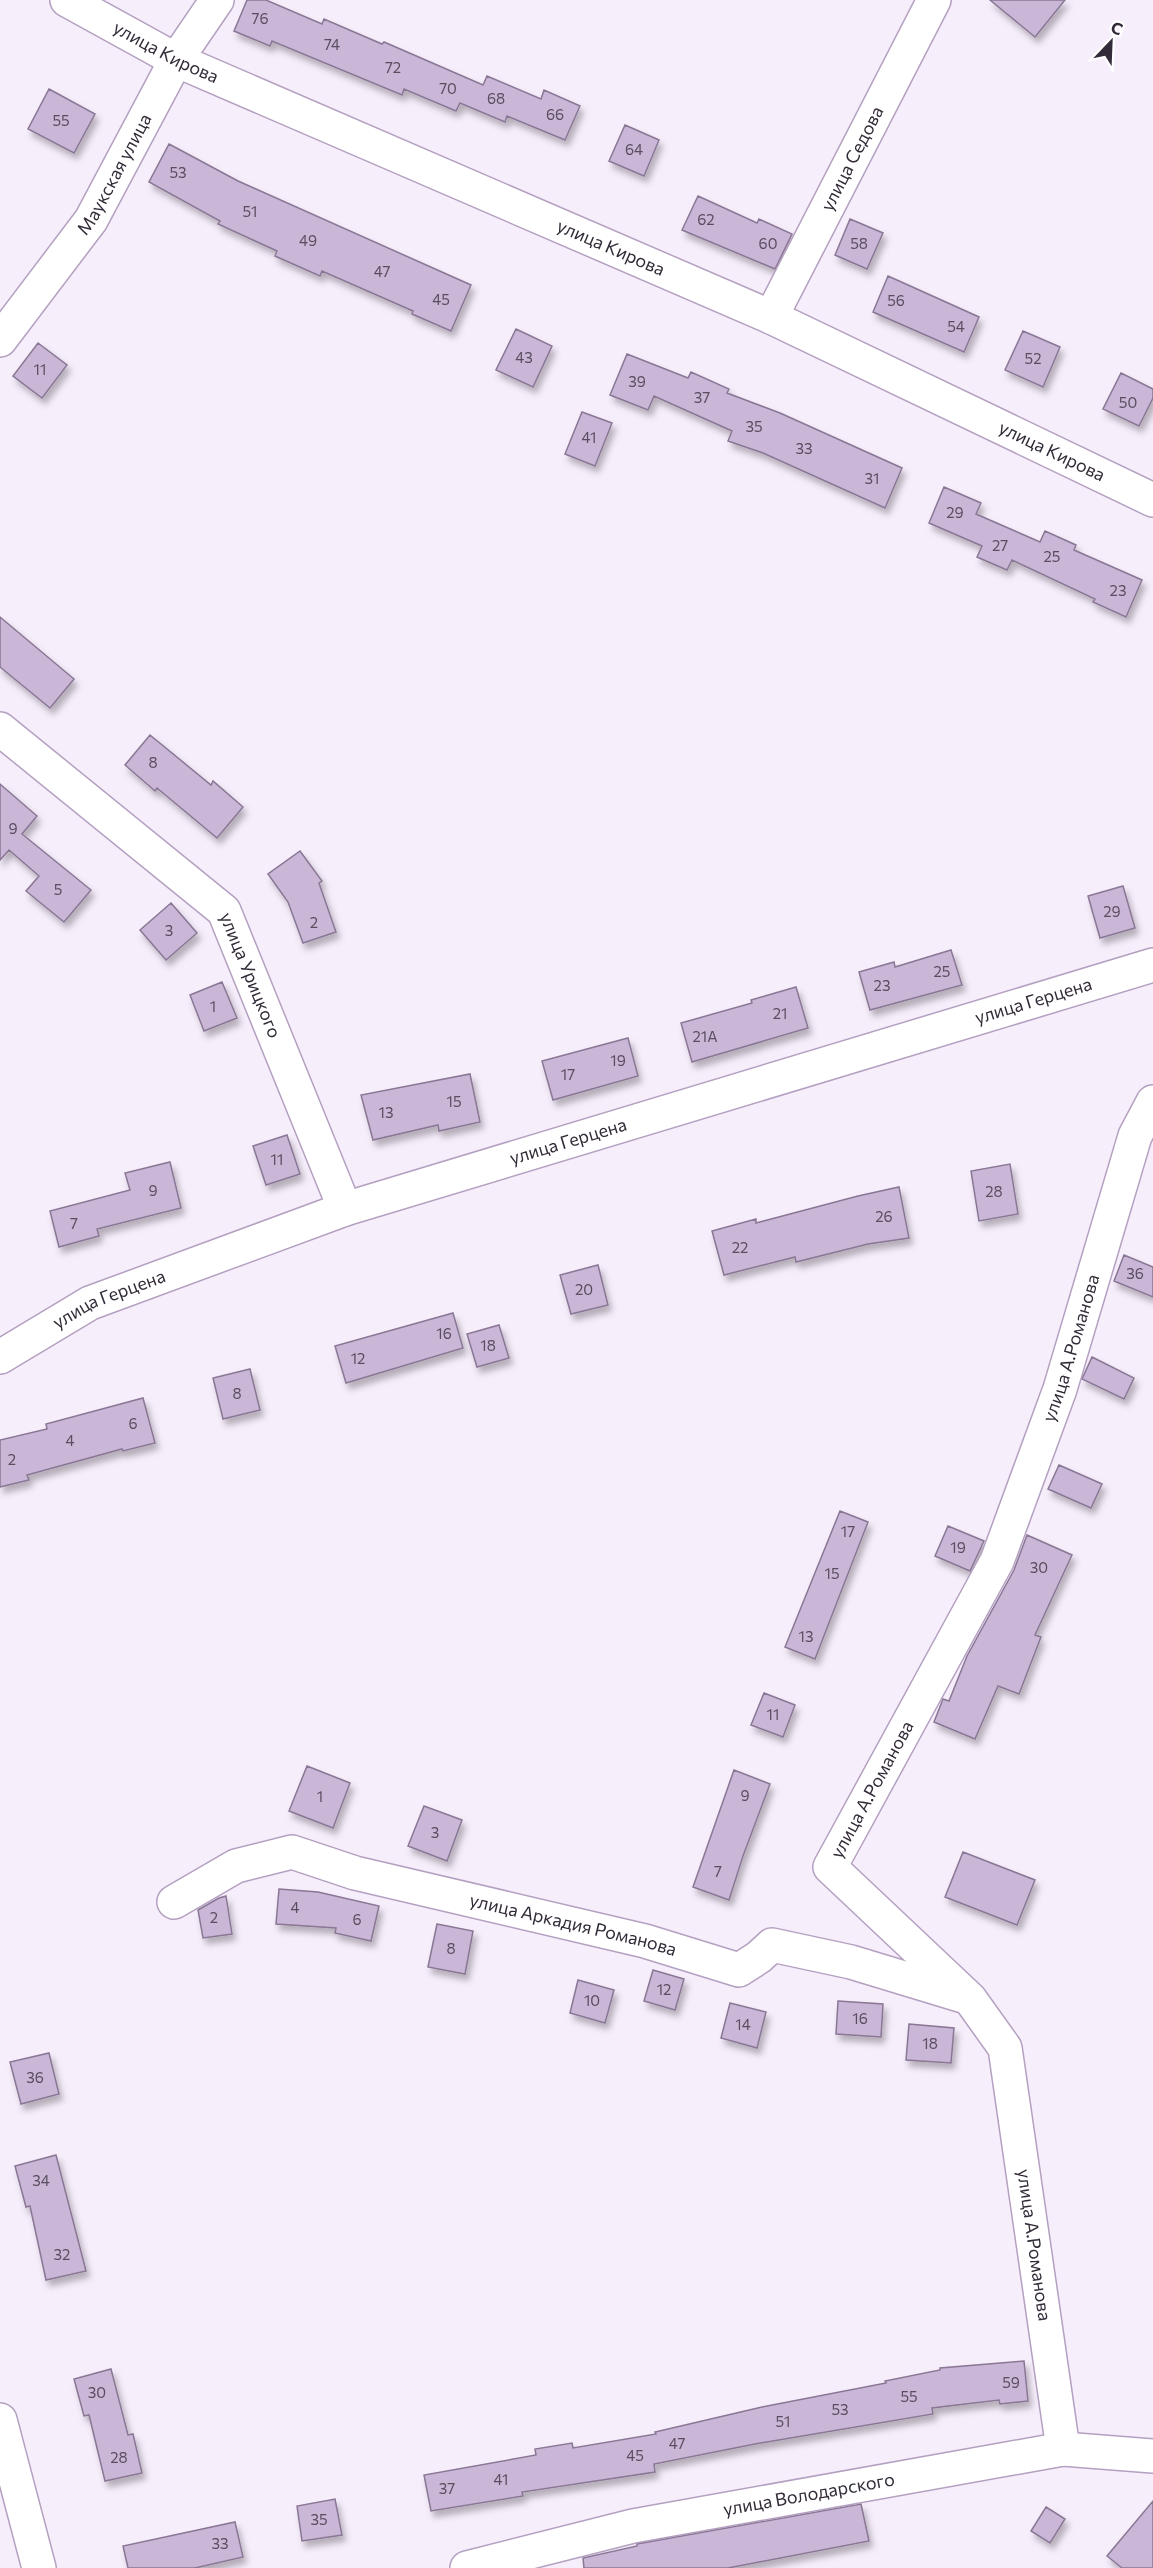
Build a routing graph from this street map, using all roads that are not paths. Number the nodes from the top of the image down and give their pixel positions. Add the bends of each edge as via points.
1 (67, 0) edge
2 (217, 0) edge
3 (934, 0) edge
4 (176, 60) junction
5 (771, 317) junction
6 (0, 340) edge
7 (1153, 500) edge
8 (0, 729) edge
9 (1153, 965) edge
10 (1153, 1102) edge
11 (345, 1209) junction
12 (0, 1357) edge
13 (174, 1902) dead end
14 (970, 1999) junction
15 (0, 2420) edge
16 (1063, 2449) junction
17 (1153, 2456) edge
18 (39, 2568) edge
19 (467, 2568) edge

1 - 4 street, улица Кирова
2 - 4 street, Маукская улица
3 - 5 street, улица Седова
4 - 5 street, улица Кирова
4 - 6 street, Маукская улица via 91,220
5 - 7 street, улица Кирова
8 - 11 street, улица Урицкого via 224,911
9 - 11 street, улица Герцена
10 - 14 street, улица А.Романова via 1135,1136 1060,1389 997,1561 830,1867
11 - 12 street, улица Герцена via 90,1303
13 - 14 street, улица Аркадия Романова via 236,1866 292,1852 355,1873 645,1941 739,1970 772,1945 851,1962
14 - 16 street, улица А.Романова via 1005,2048
15 - 18 street
16 - 17 street, улица Володарского
16 - 19 street, улица Володарского via 633,2526

